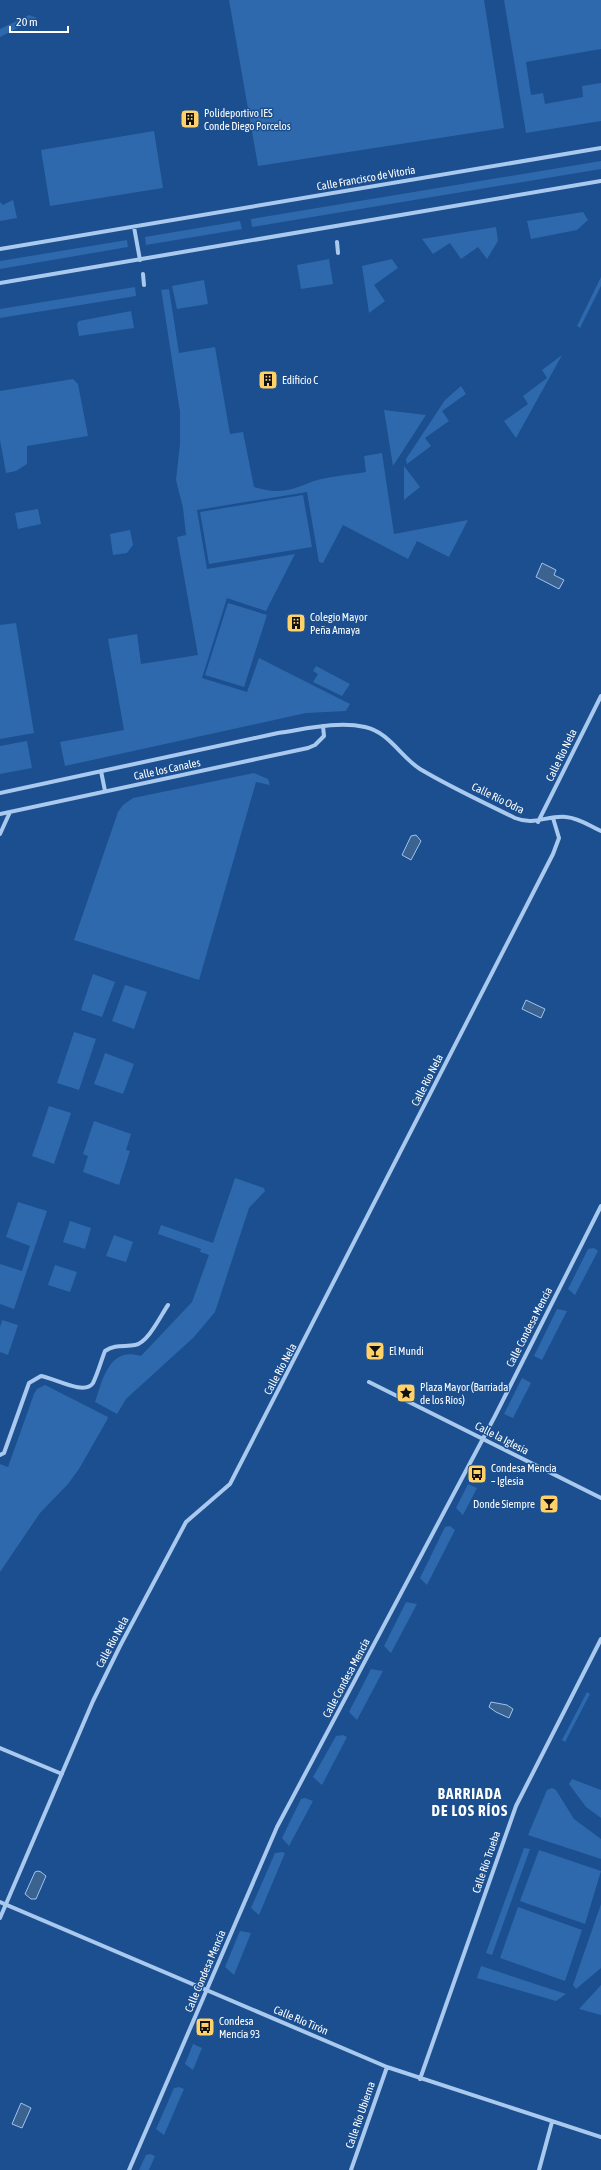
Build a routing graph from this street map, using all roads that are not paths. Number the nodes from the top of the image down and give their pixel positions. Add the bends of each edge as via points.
1 (601, 148) edge
2 (601, 181) edge
3 (134, 227) junction
4 (337, 242) dead end
5 (0, 249) edge
6 (338, 253) dead end
7 (140, 260) junction
8 (142, 274) dead end
9 (0, 283) edge
10 (144, 285) dead end
11 (601, 696) edge
12 (323, 726) junction
13 (414, 764) joint
14 (101, 771) junction
15 (105, 791) junction
16 (0, 793) edge
17 (10, 812) junction
18 (0, 814) edge
19 (553, 818) junction
20 (538, 822) junction
21 (601, 831) edge
22 (0, 834) edge
23 (601, 1206) edge
24 (168, 1305) dead end
25 (369, 1382) dead end
26 (483, 1438) junction
27 (0, 1455) edge
28 (601, 1498) edge
29 (601, 1639) edge
30 (0, 1748) edge
31 (62, 1774) junction
32 (0, 1902) edge
33 (6, 1905) junction
34 (0, 1918) edge
35 (207, 1990) junction
36 (387, 2067) junction
37 (420, 2079) junction
38 (552, 2122) junction
39 (601, 2137) edge
40 (129, 2170) edge
41 (351, 2170) edge
42 (539, 2170) edge

1 - 3 street, Calle Francisco de Vitoria
2 - 7 street
3 - 5 street, Calle Francisco de Vitoria
3 - 7 street
4 - 6 street
7 - 9 street
8 - 10 street
11 - 20 street, Calle Río Nela
12 - 13 street, Calle los Canales via 348,725 375,730
12 - 14 street, Calle los Canales via 278,733
12 - 15 street, Calle los Canales via 324,736 315,745
13 - 20 street, Calle Río Odra via 514,818
14 - 15 street
14 - 16 street, Calle los Canales
15 - 17 street, Calle los Canales
17 - 18 street, Calle los Canales
17 - 22 street
19 - 20 street, Calle Río Odra
19 - 21 street, Calle Río Odra via 573,818
19 - 31 street, Calle Río Nela via 558,831 557,845 301,1348 230,1484 186,1522 105,1674
23 - 26 street, Calle Condesa Mencía
24 - 27 street via 144,1341 137,1345 114,1346 105,1351 88,1388 81,1389 41,1376 29,1383 4,1453
25 - 26 street, Calle la Iglesia
26 - 28 street, Calle la Iglesia
26 - 35 street, Calle Condesa Mencía via 277,1827
29 - 37 street, Calle Río Trueba via 516,1806
30 - 31 street
31 - 33 street, Calle Río Nela
32 - 33 street, Calle Río Tirón
33 - 34 street, Calle Río Nela
33 - 35 street, Calle Río Tirón
35 - 36 street, Calle Río Tirón
35 - 40 street, Calle Condesa Mencía
36 - 37 street, Calle Río Tirón
36 - 41 street, Calle Río Ubierna
37 - 38 street, Calle Río Tirón
38 - 39 street, Calle Río Tirón
38 - 42 street

